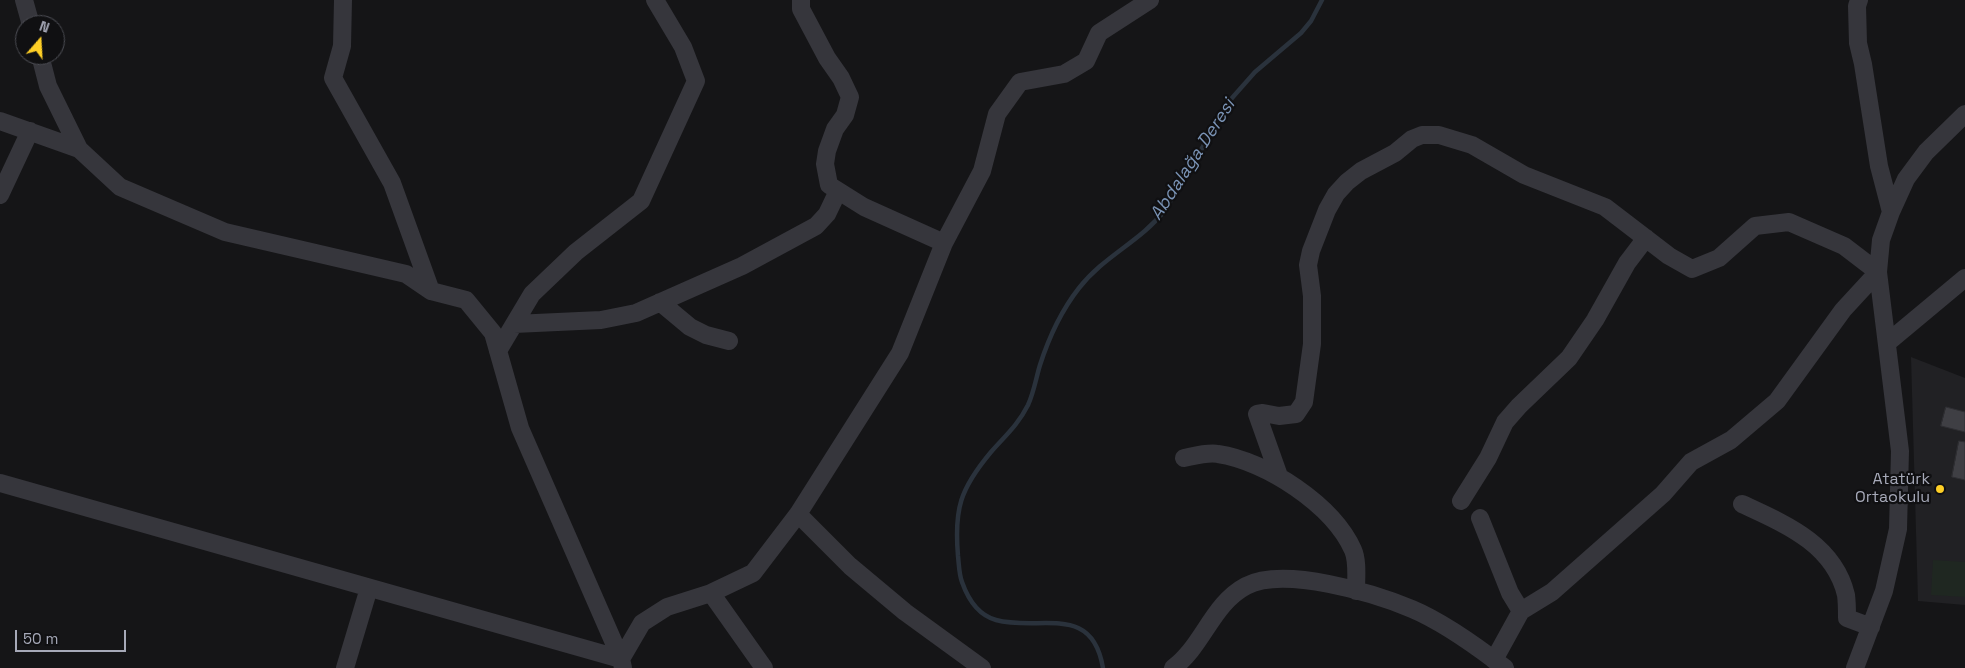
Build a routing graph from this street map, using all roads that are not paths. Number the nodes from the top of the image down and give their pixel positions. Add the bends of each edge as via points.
1 (24, 0) edge
2 (343, 0) edge
3 (655, 0) edge
4 (801, 0) edge
5 (1150, 0) edge
6 (1859, 0) edge
7 (28, 15) edge
8 (43, 65) edge
9 (1965, 114) edge
10 (0, 121) edge
11 (30, 131) junction
12 (79, 149) junction
13 (838, 191) junction
14 (0, 195) edge
15 (1891, 212) junction
16 (1646, 238) junction
17 (944, 243) junction
18 (1878, 272) junction
19 (1965, 278) edge
20 (431, 291) junction
21 (660, 302) junction
22 (514, 324) junction
23 (729, 341) dead end
24 (1887, 343) junction
25 (498, 351) junction
26 (1184, 458) dead end
27 (1279, 476) junction
28 (0, 483) edge
29 (1461, 501) dead end
30 (1742, 504) dead end
31 (798, 514) junction
32 (1480, 518) dead end
33 (369, 588) junction
34 (1356, 591) junction
35 (711, 593) junction
36 (1521, 611) junction
37 (1871, 627) junction
38 (622, 664) edge
39 (1500, 664) edge
40 (345, 668) edge
41 (764, 668) edge
42 (982, 668) edge
43 (1173, 668) edge
44 (1855, 668) edge

1 - 7 street
2 - 20 street via 342,46 333,78 392,183
3 - 22 street via 683,47 696,81 641,201 576,252 532,294
4 - 13 street via 801,9 850,97 845,115 835,129 825,164 829,185
5 - 17 street via 1100,33 1086,61 1064,74 1020,82 997,114 982,171
6 - 15 street via 1858,43 1879,166
8 - 12 street via 48,86
9 - 15 street via 1926,152 1906,179
10 - 11 street
11 - 12 street
11 - 14 street
12 - 20 street via 120,187 225,232 406,274
13 - 17 street via 864,207
13 - 21 street via 828,214 816,226 742,266
15 - 18 street via 1881,240
16 - 18 street via 1692,269 1719,258 1755,226 1789,222 1844,246
16 - 27 street via 1605,207 1524,175 1472,145 1439,135 1412,139 1382,162 1361,171 1336,194 1311,250 1308,265 1312,344 1304,402 1296,414 1257,414
16 - 29 street via 1576,350 1505,422 1488,458
17 - 31 street via 900,353
18 - 24 street
18 - 36 street via 1842,310 1777,401 1731,440 1691,462 1663,494 1552,592
19 - 24 street
20 - 25 street via 466,300 493,333
21 - 22 street via 636,313 601,320
21 - 23 street via 690,326 706,335
22 - 25 street
24 - 37 street via 1900,451 1898,529 1884,591
25 - 38 street via 520,428
26 - 27 street via 1216,454 1251,462
27 - 34 street via 1300,490 1344,534 1354,552
28 - 33 street
30 - 37 street via 1794,529 1826,554 1839,575 1846,596 1847,618
31 - 35 street via 753,573
31 - 42 street via 850,566 905,612
32 - 36 street via 1510,593
33 - 38 street
33 - 40 street
34 - 39 street via 1413,609
34 - 43 street via 1282,578 1247,585 1230,597 1199,640
35 - 38 street via 667,607 642,623
35 - 41 street
36 - 39 street
37 - 44 street

